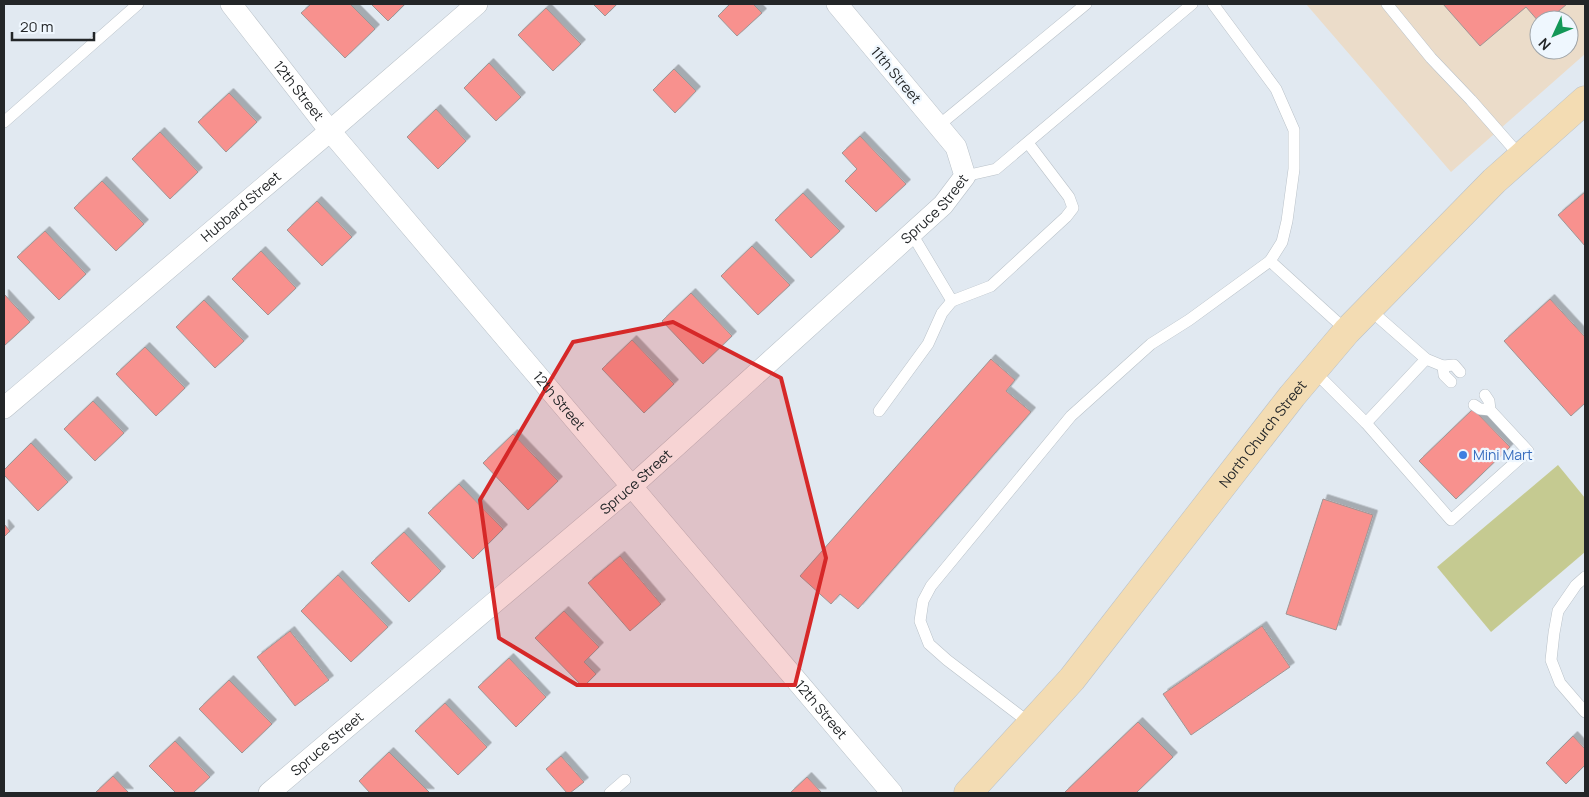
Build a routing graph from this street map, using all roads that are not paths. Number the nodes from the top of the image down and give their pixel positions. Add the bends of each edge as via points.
1 (138, 4) edge
2 (231, 4) edge
3 (477, 4) edge
4 (837, 4) edge
5 (1086, 4) edge
6 (1192, 4) edge
7 (1213, 4) edge
8 (1387, 4) edge
9 (1585, 100) edge
10 (4, 122) edge
11 (938, 126) junction
12 (330, 131) junction
13 (1028, 142) junction
14 (956, 147) joint
15 (1520, 157) junction
16 (965, 176) junction
17 (912, 234) junction
18 (1270, 261) junction
19 (952, 301) junction
20 (1369, 309) junction
21 (1346, 331) junction
22 (1426, 360) junction
23 (1443, 366) junction
24 (1313, 370) junction
25 (1460, 372) dead end
26 (1451, 382) dead end
27 (1485, 395) dead end
28 (1474, 405) dead end
29 (4, 408) edge
30 (1490, 410) junction
31 (879, 411) dead end
32 (1366, 423) junction
33 (631, 487) junction
34 (1585, 577) edge
35 (1585, 712) edge
36 (1031, 724) junction
37 (625, 780) dead end
38 (270, 793) edge
39 (610, 793) edge
40 (892, 793) edge
41 (968, 793) edge

1 - 10 lane
2 - 12 street, 12th Street
3 - 12 street, Hubbard Street
4 - 11 street, 11th Street
5 - 11 lane
6 - 13 lane
7 - 18 lane via 1276,89 1294,130 1294,169 1287,221 1282,242
8 - 15 lane
9 - 15 main road, North Church Street
11 - 14 street, 11th Street
12 - 29 street, Hubbard Street
12 - 33 street, 12th Street
13 - 16 lane via 996,169
13 - 19 lane via 1069,197 1073,208 991,286
14 - 16 street, Spruce Street
15 - 20 main road, North Church Street
16 - 17 street, Spruce Street via 943,205
17 - 19 lane
17 - 33 street, Spruce Street
18 - 21 lane
18 - 36 lane via 1151,344 1071,416 931,586 923,601 920,621 929,644
19 - 31 lane via 942,313 928,344
20 - 21 main road, North Church Street
20 - 22 lane
21 - 24 main road, North Church Street
22 - 23 lane
22 - 32 lane
23 - 25 lane via 1454,365
23 - 26 lane via 1444,375
24 - 32 lane
24 - 36 main road, North Church Street via 1072,680
27 - 30 lane
28 - 30 lane
30 - 32 lane via 1528,451 1451,520
33 - 38 street, Spruce Street
33 - 40 street, 12th Street
34 - 35 lane via 1558,611 1551,660 1560,683
36 - 41 main road, North Church Street
37 - 39 lane

